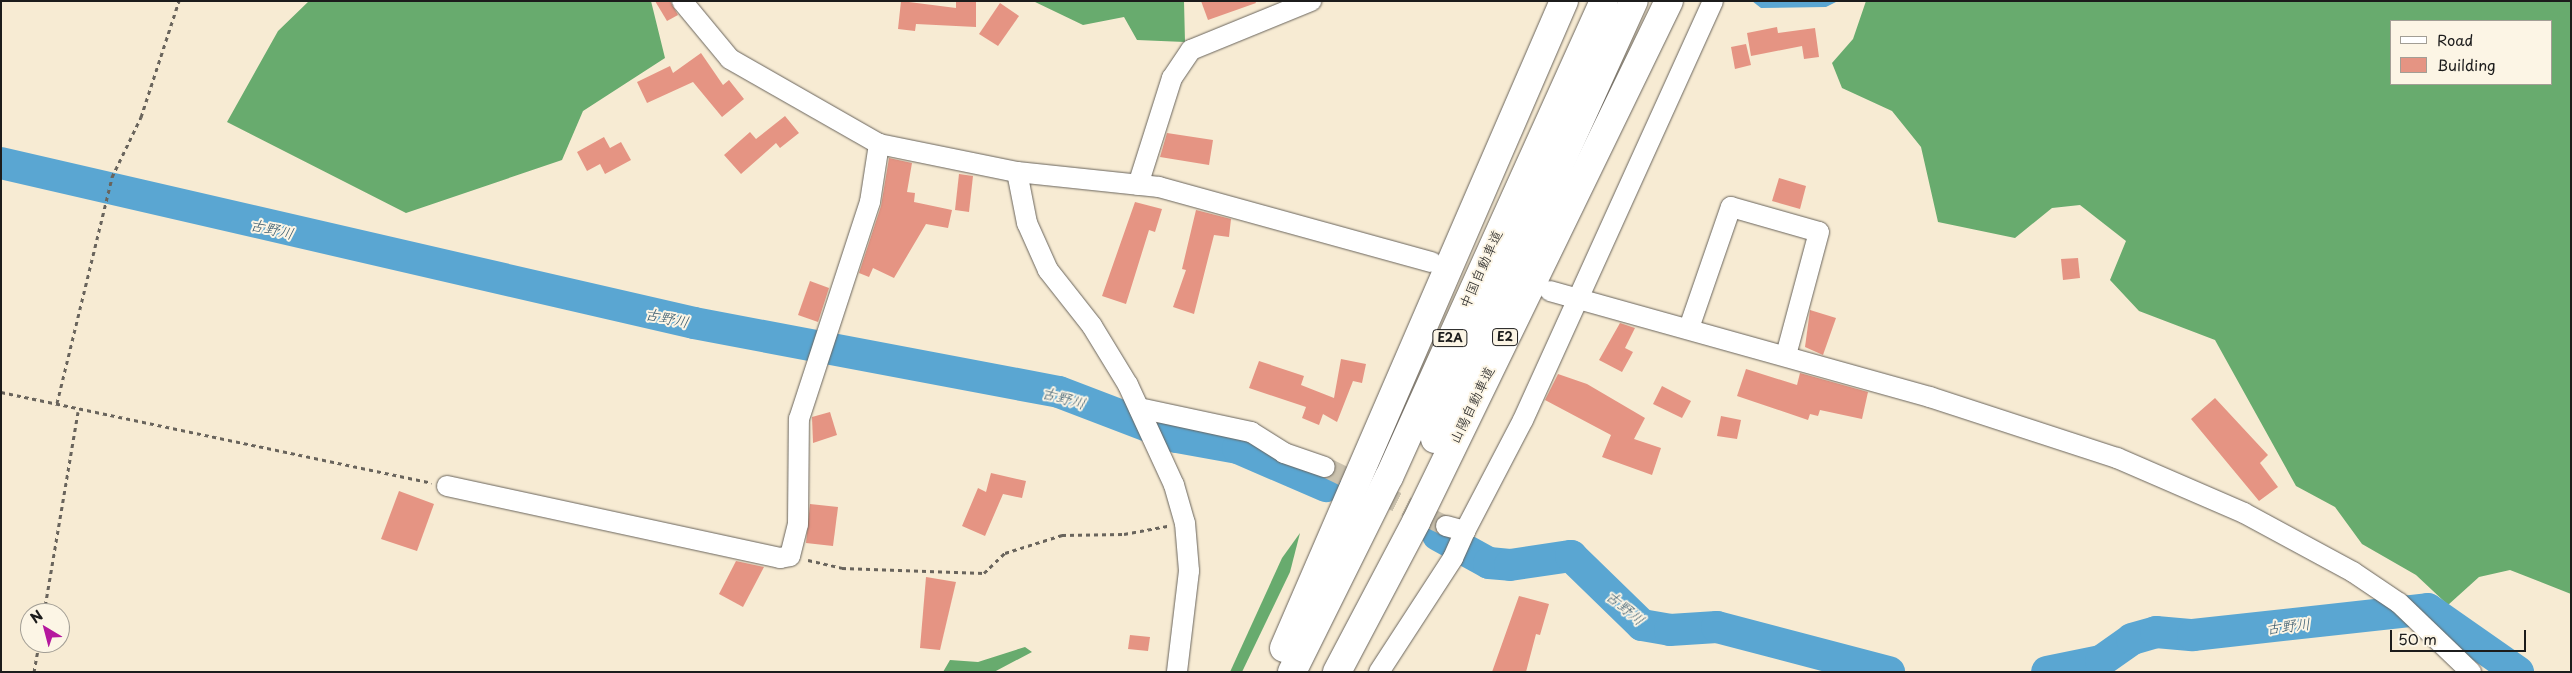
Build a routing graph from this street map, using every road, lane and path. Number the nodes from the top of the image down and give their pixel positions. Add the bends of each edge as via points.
1 (180, 1) edge
2 (682, 1) edge
3 (1311, 1) edge
4 (1564, 1) edge
5 (1604, 1) edge
6 (1634, 1) edge
7 (1669, 1) edge
8 (1713, 1) edge
9 (879, 144) junction
10 (1017, 172) junction
11 (1138, 185) junction
12 (1432, 262) dead end
13 (1550, 291) dead end
14 (1578, 299) junction
15 (1689, 328) junction
16 (1786, 355) junction
17 (1, 392) edge
18 (57, 403) junction
19 (1139, 408) junction
20 (78, 412) junction
21 (1325, 467) tunnel mouth
22 (447, 486) joint
23 (1185, 523) junction
24 (790, 556) junction
25 (46, 603) edge
26 (37, 653) edge
27 (34, 672) edge
28 (1177, 672) edge
29 (1273, 672) edge
30 (1292, 672) edge
31 (1324, 672) edge
32 (1337, 672) edge
33 (1379, 672) edge
34 (2471, 672) edge

1 - 18 path via 141,116 112,177
2 - 9 street via 730,59
3 - 11 street via 1190,50 1172,78
4 - 29 highway
5 - 30 highway, 中国自動車道 / E2A via 1389,477
6 - 31 highway, 中国自動車道 / E2A via 1402,513
7 - 32 highway, 山陽自動車道 / E2 via 1416,522
8 - 14 street
9 - 10 street
9 - 24 street via 870,202 799,419 798,524
10 - 11 street
10 - 19 street via 1027,223 1048,270 1092,326
11 - 12 street via 1159,187
13 - 14 street
14 - 15 street
14 - 33 street via 1455,529 1453,558
15 - 16 street
15 - 16 street via 1731,207 1819,232
16 - 34 street via 2117,458 2244,513 2353,572 2399,603
17 - 18 path
18 - 20 path
19 - 21 street via 1251,432 1284,453
19 - 23 street
20 - 22 path
20 - 25 path
22 - 24 street via 780,558
23 - 24 path via 1124,534 1062,535 1005,553 984,573 842,568
23 - 28 street via 1189,571
26 - 27 path

